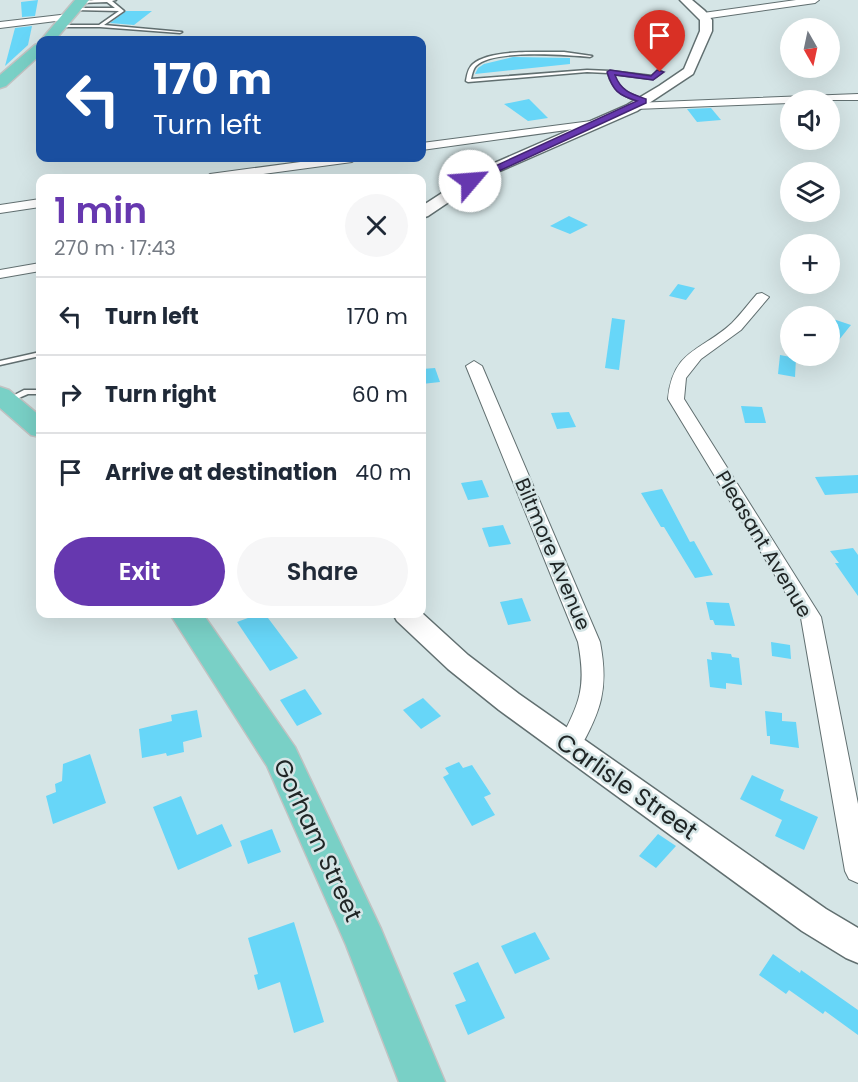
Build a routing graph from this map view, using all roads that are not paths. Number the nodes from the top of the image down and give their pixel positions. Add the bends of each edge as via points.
1 (685, 0) edge
2 (815, 0) edge
3 (112, 1) edge
4 (101, 9) junction
5 (122, 9) junction
6 (74, 11) edge
7 (703, 16) junction
8 (107, 20) junction
9 (0, 25) edge
10 (100, 26) junction
11 (180, 32) dead end
12 (52, 36) edge
13 (36, 52) edge
14 (587, 71) junction
15 (610, 72) junction
16 (660, 72) dead end
17 (0, 83) edge
18 (858, 97) edge
19 (639, 104) junction
20 (599, 123) junction
21 (539, 130) junction
22 (552, 143) junction
23 (426, 146) edge
24 (324, 162) edge
25 (238, 174) edge
26 (36, 204) edge
27 (428, 205) edge
28 (0, 209) edge
29 (36, 268) edge
30 (0, 274) edge
31 (762, 297) dead end
32 (36, 355) edge
33 (0, 363) edge
34 (474, 366) dead end
35 (36, 392) edge
36 (3, 398) edge
37 (36, 426) edge
38 (189, 618) edge
39 (410, 618) edge
40 (570, 746) junction
41 (858, 871) edge
42 (858, 947) edge
43 (422, 1082) edge

1 - 7 street
2 - 7 street
3 - 5 lane
3 - 6 lane
4 - 5 lane
4 - 6 lane
4 - 8 lane
5 - 8 lane
6 - 9 street
6 - 10 lane
6 - 12 main road
7 - 19 street via 706,32 689,71
8 - 10 lane
10 - 11 lane
13 - 17 main road
14 - 14 lane via 582,63 590,56 521,53 477,62 468,81
14 - 15 lane
15 - 16 lane via 653,78
15 - 19 lane via 616,87
18 - 19 street
19 - 20 street
20 - 21 street
20 - 22 street
21 - 22 street
21 - 23 street
22 - 27 street via 481,174
24 - 25 street
26 - 28 street
29 - 30 street
31 - 41 street, Pleasant Avenue via 736,327 695,356 678,378 676,399 811,617
32 - 33 lane
34 - 40 street, Biltmore Avenue via 589,642 594,688 585,719
35 - 36 lane
36 - 37 main road
38 - 43 main road, Gorham Street via 282,758 366,943
39 - 40 street, Carlisle Street via 458,662
40 - 42 street, Carlisle Street via 814,920

